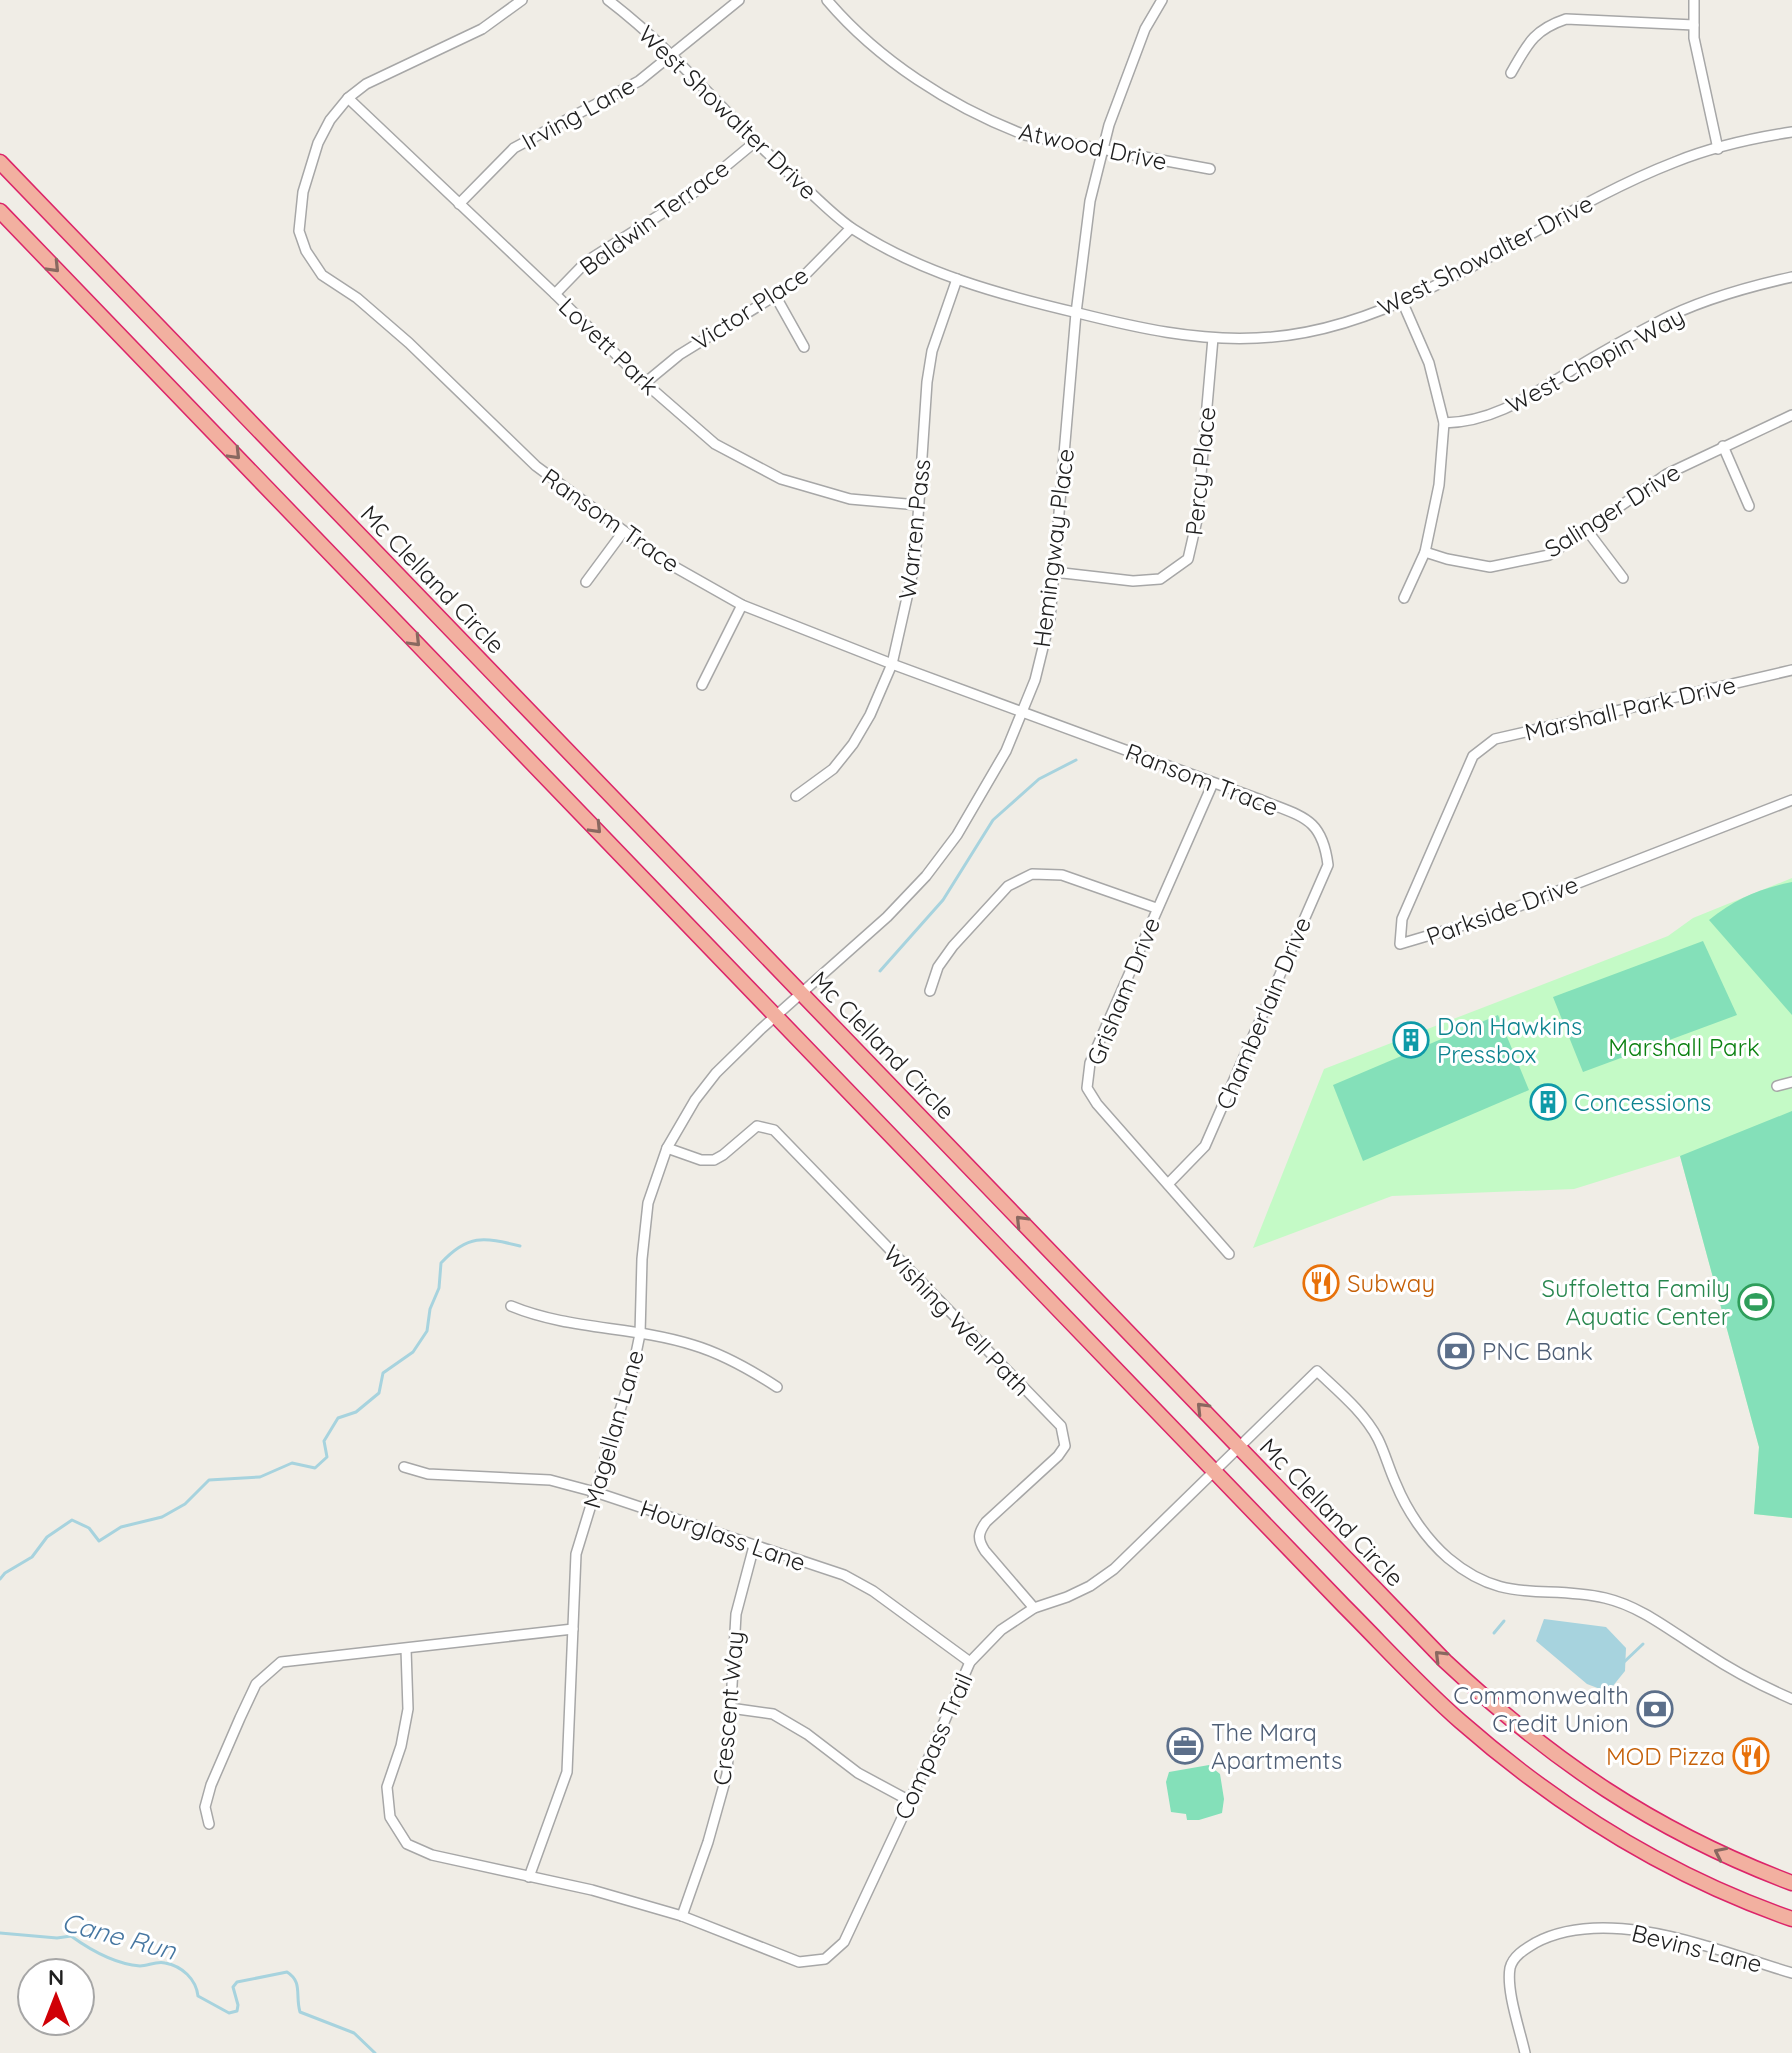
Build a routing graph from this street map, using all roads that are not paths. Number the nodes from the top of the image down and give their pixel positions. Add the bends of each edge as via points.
1 (522, 0) edge
2 (608, 0) edge
3 (739, 0) edge
4 (827, 0) edge
5 (1162, 0) edge
6 (1694, 0) edge
7 (1694, 25) junction
8 (672, 54) junction
9 (1511, 73) dead end
10 (348, 98) junction
11 (1792, 132) edge
12 (755, 142) junction
13 (1104, 148) junction
14 (1718, 149) junction
15 (0, 162) edge
16 (1210, 169) dead end
17 (459, 204) junction
18 (0, 211) edge
19 (851, 228) junction
20 (1792, 277) edge
21 (957, 279) junction
22 (555, 294) junction
23 (776, 297) junction
24 (1402, 301) junction
25 (1076, 313) junction
26 (1213, 338) junction
27 (804, 347) dead end
28 (645, 383) junction
29 (1792, 415) edge
30 (1444, 423) junction
31 (1723, 446) junction
32 (918, 505) junction
33 (1749, 506) dead end
34 (1586, 529) junction
35 (623, 532) junction
36 (1425, 552) junction
37 (1054, 572) junction
38 (1623, 578) dead end
39 (586, 582) dead end
40 (1404, 598) dead end
41 (742, 605) junction
42 (892, 664) junction
43 (1792, 670) edge
44 (702, 685) dead end
45 (1022, 712) junction
46 (1473, 756) joint
47 (1213, 783) junction
48 (796, 796) dead end
49 (1792, 800) edge
50 (1318, 830) joint
51 (1156, 908) junction
52 (930, 991) dead end
53 (802, 993) junction
54 (776, 1016) junction
55 (1792, 1082) edge
56 (1777, 1086) dead end
57 (667, 1148) junction
58 (1168, 1184) junction
59 (1229, 1254) dead end
60 (511, 1306) dead end
61 (640, 1334) junction
62 (777, 1387) dead end
63 (1239, 1447) junction
64 (404, 1467) dead end
65 (1215, 1470) junction
66 (595, 1492) junction
67 (754, 1546) junction
68 (1034, 1608) junction
69 (573, 1629) junction
70 (406, 1649) junction
71 (970, 1662) junction
72 (1792, 1699) edge
73 (730, 1708) junction
74 (910, 1801) junction
75 (209, 1824) dead end
76 (529, 1877) junction
77 (1792, 1883) edge
78 (682, 1916) junction
79 (1792, 1919) edge
80 (1792, 1973) edge
81 (1525, 2053) edge

1 - 10 street, Ransom Trace via 482,29 389,71
2 - 8 street, West Showalter Drive
3 - 8 street, Irving Lane
4 - 13 street, Atwood Drive via 899,66 997,124 1025,135
5 - 13 street, Hemingway Place via 1145,29
6 - 7 street
7 - 9 street via 1566,19 1534,36
7 - 14 street
8 - 12 street, West Showalter Drive
8 - 17 street, Irving Lane via 639,81 514,148
10 - 17 street, Lovett Park
10 - 35 street, Ransom Trace via 318,143 303,192 299,231 306,251 322,275 409,343 536,466
11 - 14 street, West Showalter Drive
12 - 19 street, West Showalter Drive
12 - 22 street, Baldwin Terrace via 691,195 587,261
13 - 16 street, Atwood Drive
13 - 25 street, Hemingway Place via 1090,201
14 - 24 street, West Showalter Drive via 1675,161 1596,199
15 - 53 highway, Mc Clelland Circle
17 - 22 street, Lovett Park
18 -> 54 highway
19 - 21 street, West Showalter Drive
19 - 23 street, Victor Place
20 - 30 street, West Chopin Way via 1726,294 1661,320 1490,416
21 - 25 street, West Showalter Drive
21 - 32 street, Warren Pass via 932,351
22 - 28 street, Lovett Park
23 - 27 street
23 - 28 street, Victor Place via 679,355
24 - 26 street, West Showalter Drive via 1316,330
24 - 30 street via 1429,363
25 - 26 street, West Showalter Drive
25 - 37 street, Hemingway Place
26 - 37 street, Percy Place via 1197,520 1188,559 1160,579
28 - 32 street, Lovett Park via 715,444 781,479 850,499
29 - 31 street, Salinger Drive
30 - 36 street via 1439,485
31 - 33 street
31 - 34 street, Salinger Drive via 1667,474
32 - 42 street, Warren Pass via 915,562
34 - 36 street, Salinger Drive via 1549,555 1490,567
34 - 38 street
35 - 39 street
35 - 41 street, Ransom Trace
36 - 40 street
37 - 45 street, Hemingway Place via 1050,619
41 - 42 street, Ransom Trace
41 - 44 street
42 - 45 street, Ransom Trace
42 - 48 street, Warren Pass via 853,744 833,769
43 - 46 street, Marshall Park Drive via 1495,739
45 - 47 street, Ransom Trace
45 - 53 street, Hemingway Place via 984,790 926,876
46 - 49 street, Parkside Drive via 1402,919 1400,944 1491,917
47 - 50 street, Ransom Trace via 1305,819
47 - 51 street, Grisham Drive
50 - 58 street, Chamberlain Drive via 1328,865 1205,1146
51 - 52 street via 1062,875 1032,874 1008,886 953,946
51 - 58 street, Grisham Drive via 1090,1063 1087,1088
53 - 54 street, Hemingway Place
63 -> 53 highway, Mc Clelland Circle
54 - 57 street, Magellan Lane via 716,1073
54 - 65 highway
55 - 56 street
57 - 61 street, Magellan Lane via 648,1203
57 - 68 street, Wishing Well Path via 714,1160 757,1126 774,1130 1061,1426 1065,1446 1058,1456 979,1531 985,1551
58 - 59 street, Grisham Drive
60 - 61 street via 540,1317
61 - 62 street via 694,1345
61 - 66 street, Magellan Lane
63 - 65 street, Compass Trail
63 - 72 street, Compass Trail via 1317,1371 1364,1417 1425,1533 1468,1572 1521,1592 1601,1597 1640,1610 1712,1657
77 -> 63 highway, Mc Clelland Circle via 1660,1822 1545,1748 1445,1661
64 - 66 street, Hourglass Lane via 428,1474 550,1480
65 - 68 street, Compass Trail via 1114,1569 1090,1586
65 - 79 highway via 1438,1700 1526,1775 1650,1856
66 - 67 street, Hourglass Lane
66 - 69 street, Magellan Lane via 576,1554
67 - 71 street, Hourglass Lane via 873,1591
67 - 73 street, Crescent Way via 736,1614
68 - 71 street, Compass Trail via 1001,1630
69 - 70 street
69 - 76 street, Magellan Lane via 567,1772
70 - 75 street via 281,1662 264,1676 211,1785 205,1807
70 - 76 street via 408,1709 387,1787 390,1817 407,1844 432,1855
71 - 74 street, Compass Trail
73 - 74 street via 773,1714 858,1773
73 - 78 street, Crescent Way via 727,1774
74 - 78 street, Compass Trail via 844,1942 825,1959 799,1962
76 - 78 street
80 - 81 street, Bevins Lane via 1633,1929 1577,1931 1543,1939 1514,1958 1510,1969

